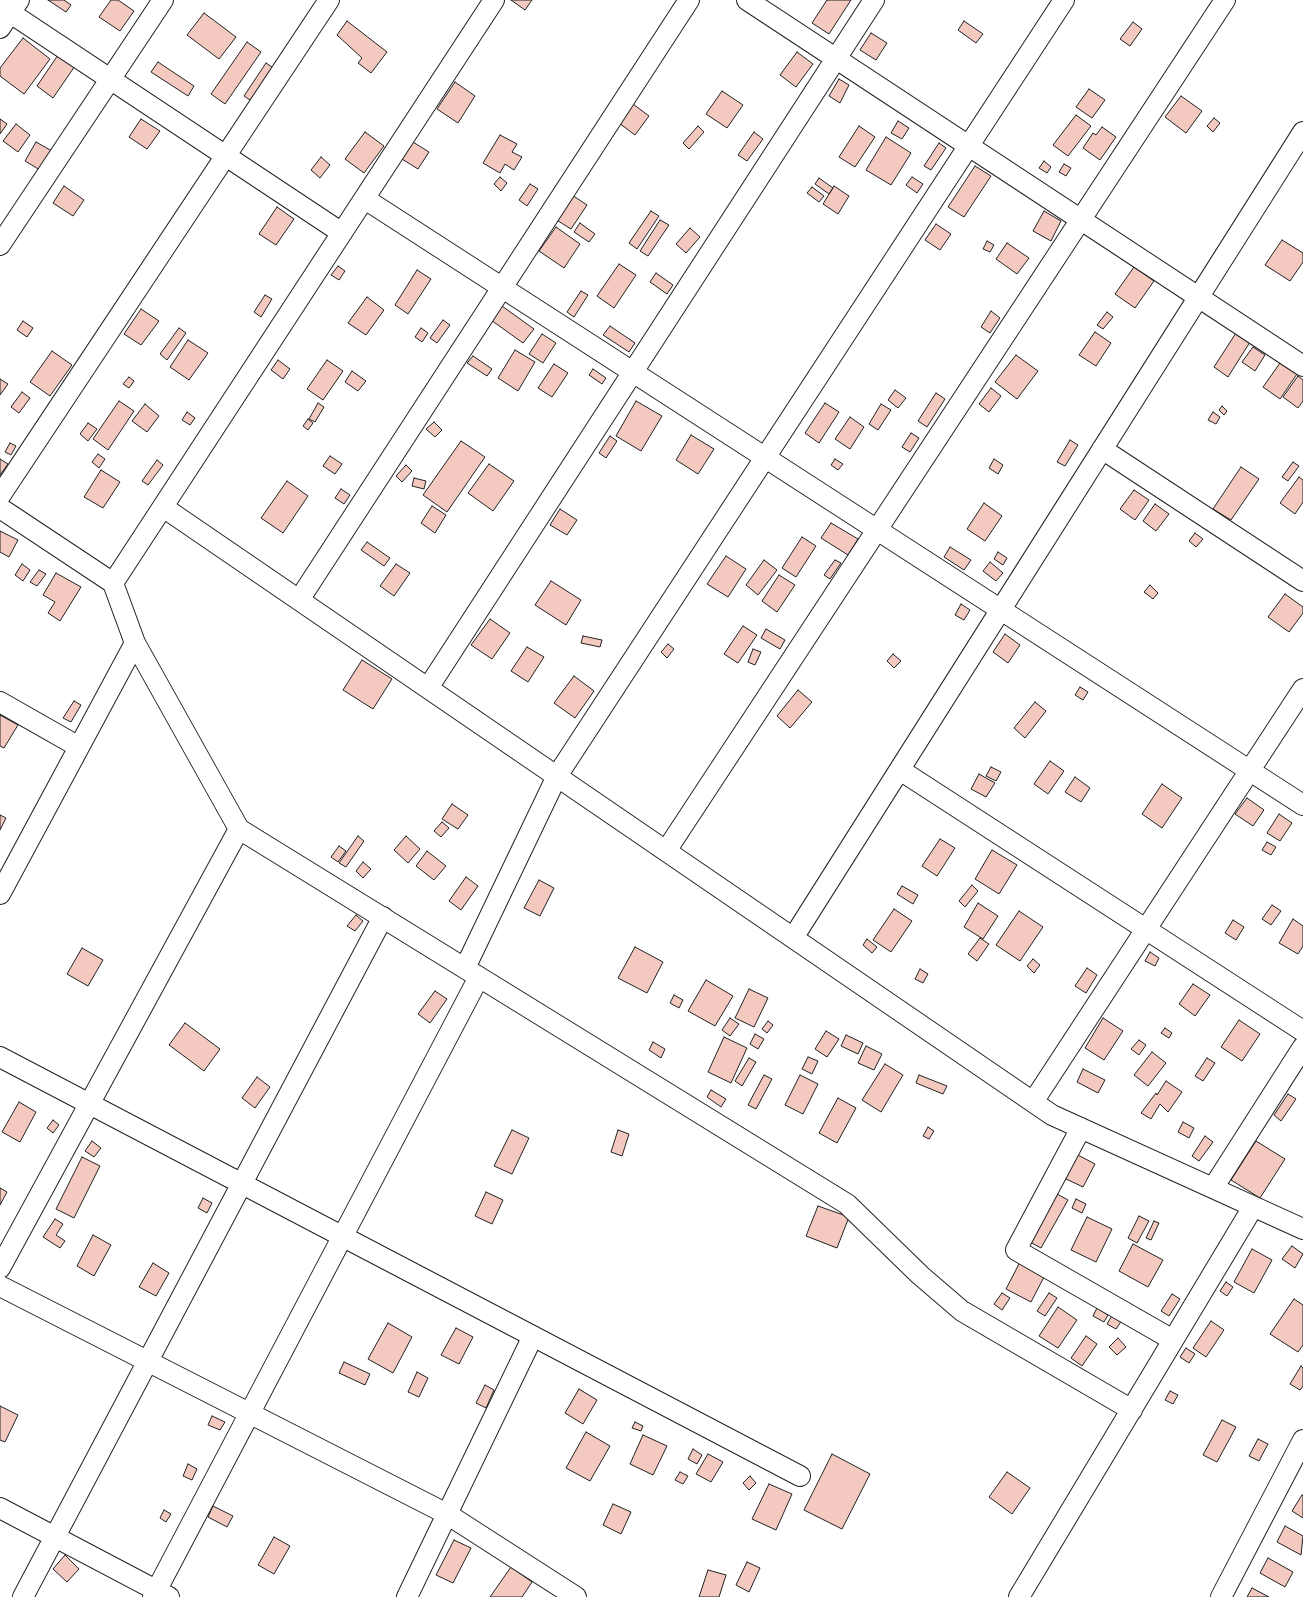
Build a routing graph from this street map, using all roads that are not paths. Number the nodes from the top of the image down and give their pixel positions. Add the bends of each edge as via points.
1 (163, 0) edge
2 (330, 0) edge
3 (494, 0) edge
4 (689, 0) edge
5 (747, 0) edge
6 (874, 0) edge
7 (1064, 0) edge
8 (1225, 0) edge
9 (7, 12) edge
10 (836, 58) junction
11 (110, 79) junction
12 (1302, 135) edge
13 (969, 146) junction
14 (226, 156) junction
15 (364, 199) junction
16 (1081, 220) junction
17 (342, 233) junction
18 (0, 245) edge
19 (502, 288) junction
20 (1198, 297) junction
21 (1303, 366) edge
22 (633, 372) junction
23 (1102, 449) junction
24 (765, 458) junction
25 (0, 496) edge
26 (163, 507) junction
27 (0, 508) edge
28 (877, 530) junction
29 (1303, 581) edge
30 (113, 583) junction
31 (299, 600) junction
32 (1001, 610) junction
33 (135, 643) junction
34 (428, 688) junction
35 (1303, 689) edge
36 (0, 702) edge
37 (79, 747) junction
38 (900, 770) junction
39 (1250, 770) junction
40 (557, 776) junction
41 (1303, 805) edge
42 (239, 829) junction
43 (666, 851) junction
44 (0, 894) edge
45 (383, 918) junction
46 (1146, 929) junction
47 (793, 938) junction
48 (472, 972) junction
49 (1303, 1031) edge
50 (1303, 1047) edge
51 (0, 1057) edge
52 (1033, 1102) junction
53 (89, 1104) junction
54 (1081, 1128) junction
55 (242, 1184) junction
56 (1213, 1188) junction
57 (1253, 1207) junction
58 (1303, 1230) edge
59 (342, 1236) junction
60 (0, 1268) edge
61 (0, 1286) edge
62 (533, 1336) junction
63 (1173, 1340) junction
64 (148, 1361) junction
65 (1132, 1410) junction
66 (249, 1413) junction
67 (1303, 1440) edge
68 (800, 1476) dead end
69 (0, 1508) edge
70 (447, 1514) junction
71 (55, 1537) junction
72 (159, 1595) edge
73 (23, 1597) edge
74 (407, 1597) edge
75 (576, 1597) edge
76 (1019, 1597) edge
77 (1221, 1597) edge

1 - 11 street
2 - 14 street
3 - 15 street
4 - 19 street
5 - 10 street
6 - 10 street
7 - 13 street
8 - 16 street
9 - 11 street
10 - 13 street
10 - 22 street
11 - 14 street
11 - 18 street
12 - 20 street
13 - 16 street
13 - 24 street
14 - 17 street
14 - 25 street
15 - 17 street
15 - 19 street
16 - 20 street
16 - 28 street
17 - 26 street
19 - 22 street
19 - 31 street
20 - 21 street
20 - 23 street
22 - 24 street
22 - 34 street
23 - 29 street
23 - 32 street
24 - 28 street
24 - 40 street
26 - 30 street
26 - 31 street
27 - 30 street
28 - 32 street
28 - 43 street
30 - 33 street
31 - 34 street
32 - 38 street
32 - 39 street
33 - 37 street
33 - 42 street
34 - 40 street
35 - 39 street
36 - 37 street
37 - 44 street
38 - 46 street
38 - 47 street
39 - 41 street
39 - 46 street
40 - 43 street
40 - 48 street
42 - 45 street
42 - 53 street
43 - 47 street
45 - 48 street
45 - 55 street
46 - 49 street
46 - 52 street
47 - 52 street
48 - 59 street
48 - 65 street via 846,1204 962,1311
50 - 56 street
51 - 53 street
52 - 54 street
53 - 55 street
53 - 60 street
54 - 56 street
54 - 63 street via 1016,1250
55 - 59 street
55 - 64 street
56 - 57 street
57 - 58 street
57 - 63 street
59 - 62 street
59 - 66 street
61 - 64 street
62 - 68 street
62 - 70 street
63 - 65 street
64 - 66 street
64 - 71 street
65 - 76 street
66 - 70 street
66 - 72 street
67 - 77 street
69 - 71 street
70 - 74 street
70 - 75 street
71 - 72 street
71 - 73 street

